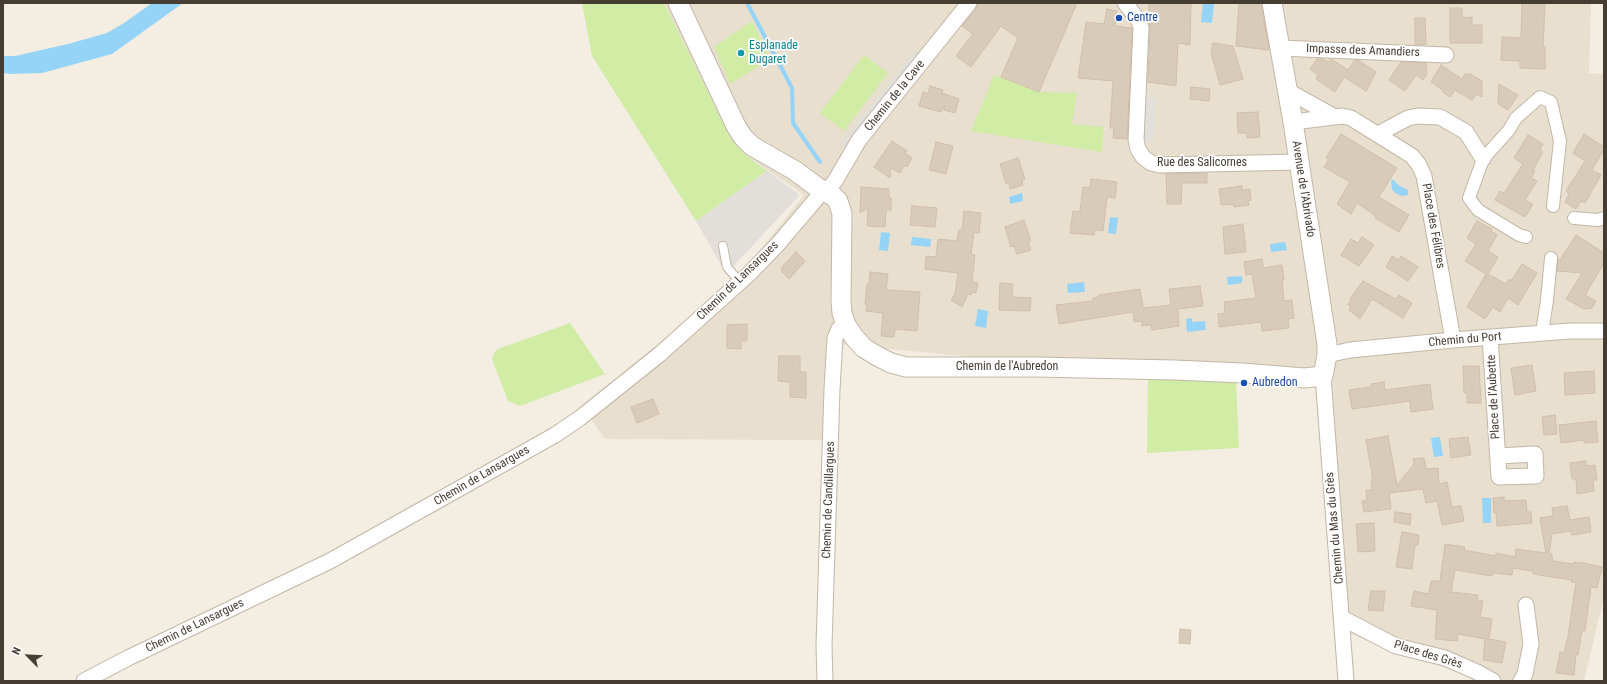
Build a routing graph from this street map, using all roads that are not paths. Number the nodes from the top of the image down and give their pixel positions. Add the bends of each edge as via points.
1 (678, 3) edge
2 (969, 3) edge
3 (1125, 3) edge
4 (1272, 3) edge
5 (1280, 48) junction
6 (1446, 55) dead end
7 (1288, 91) junction
8 (1335, 117) junction
9 (1293, 122) junction
10 (1378, 134) junction
11 (1483, 159) junction
12 (1299, 162) junction
13 (825, 191) junction
14 (1553, 206) dead end
15 (1574, 218) dead end
16 (1604, 218) edge
17 (1526, 237) dead end
18 (723, 246) dead end
19 (1551, 258) dead end
20 (740, 282) junction
21 (846, 325) junction
22 (1604, 331) edge
23 (1542, 333) junction
24 (1490, 337) junction
25 (1453, 340) junction
26 (1327, 355) junction
27 (1323, 376) junction
28 (1498, 456) dead end
29 (1526, 605) dead end
30 (1342, 618) junction
31 (84, 681) edge
32 (825, 681) edge
33 (1346, 681) edge
34 (1493, 681) edge
35 (1521, 681) edge

1 - 13 street, Chemin de l'Aubredon via 743,137 752,146
2 - 13 street, Chemin de la Cave via 859,140 835,180
3 - 12 street, Rue des Salicornes via 1141,28 1136,140 1143,157 1160,165
4 - 5 street, Avenue de l'Abrivado
5 - 6 street, Impasse des Amandiers
5 - 7 street, Avenue de l'Abrivado
7 - 8 street, Place des Félibres
7 - 9 street, Avenue de l'Abrivado
8 - 9 street, Place des Félibres
8 - 10 street, Place des Félibres via 1351,118
9 - 12 street, Avenue de l'Abrivado
10 - 11 street via 1408,118 1440,117 1466,132
10 - 25 street, Place des Félibres via 1412,156 1420,165
11 - 14 street via 1509,130 1516,118 1540,97 1551,102 1560,142
11 - 17 street via 1469,198 1478,210
12 - 26 street, Avenue de l'Abrivado
13 - 20 street, Chemin de Lansargues
13 - 21 street, Chemin de l'Aubredon via 838,201 842,214 841,300
15 - 16 street
18 - 20 lane via 726,267
19 - 23 street
20 - 31 street, Chemin de Lansargues via 660,354 555,435 330,561
21 - 27 street, Chemin de l'Aubredon via 864,348 881,359 906,367 1037,367 1243,373 1304,378
21 - 32 street, Chemin de Candillargues via 839,329 835,338 824,646
22 - 23 street, Chemin du Port
23 - 24 street, Chemin du Port
24 - 25 street, Chemin du Port
24 - 28 street, Place de l'Aubette
25 - 26 street, Chemin du Port via 1350,350
26 - 27 street, Avenue de l'Abrivado
27 - 30 street, Chemin du Mas du Grès
29 - 35 street via 1531,644 1525,674
30 - 33 street, Chemin du Mas du Grès
30 - 34 street, Place des Grès via 1396,646 1445,658

